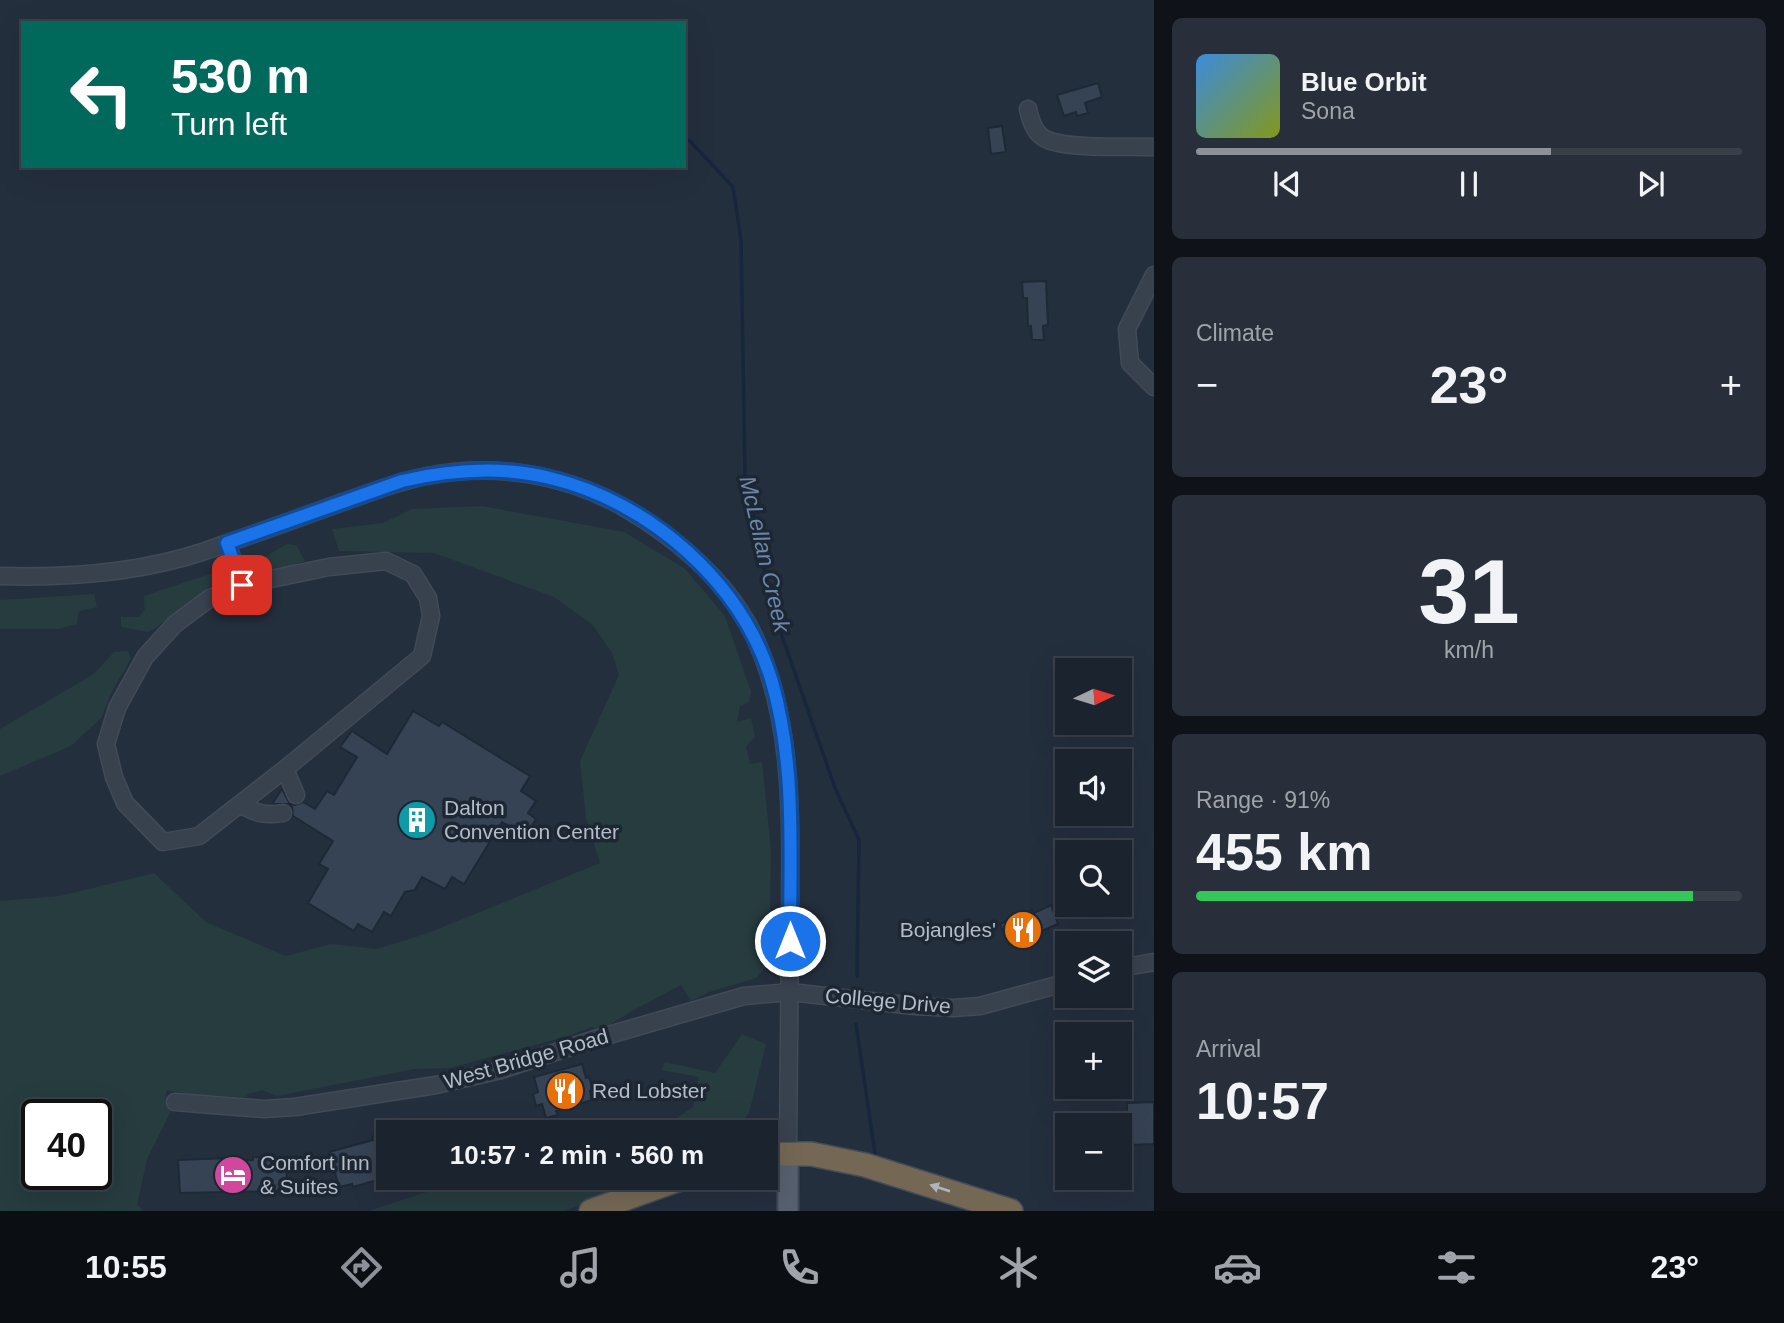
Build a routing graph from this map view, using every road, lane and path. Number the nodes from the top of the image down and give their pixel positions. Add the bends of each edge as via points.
1 (1028, 109) dead end
2 (1154, 147) edge
3 (1154, 275) edge
4 (1154, 387) edge
5 (227, 543) junction
6 (0, 576) edge
7 (242, 585) junction
8 (285, 769) junction
9 (296, 795) dead end
10 (240, 804) junction
11 (283, 813) dead end
12 (1154, 962) edge
13 (1132, 966) edge
14 (1055, 986) edge
15 (790, 992) junction
16 (175, 1102) dead end
17 (778, 1141) edge
18 (778, 1153) edge
19 (778, 1158) edge
20 (650, 1190) edge
21 (591, 1211) edge
22 (788, 1211) edge
23 (1011, 1211) edge

1 - 2 street via 1037,132 1048,140
3 - 4 street via 1127,329 1130,363
5 - 6 street via 108,571
5 - 7 street
5 - 15 street via 402,481 483,471 547,477 582,487 667,535 733,602 749,626 772,682 786,757
7 - 8 street via 386,561 413,574 428,598 431,617 422,656
7 - 10 street via 210,598 176,624 145,657 117,708 106,744 125,803 163,842 199,836
8 - 9 street
8 - 10 street
10 - 11 street via 268,816
12 - 13 street
14 - 15 street, College Drive via 980,1006 954,1008
15 - 16 street, West Bridge Road via 744,996 436,1085 285,1108
15 - 17 street
23 -> 18 highway via 865,1165 811,1154
19 - 22 main road
20 - 21 highway

